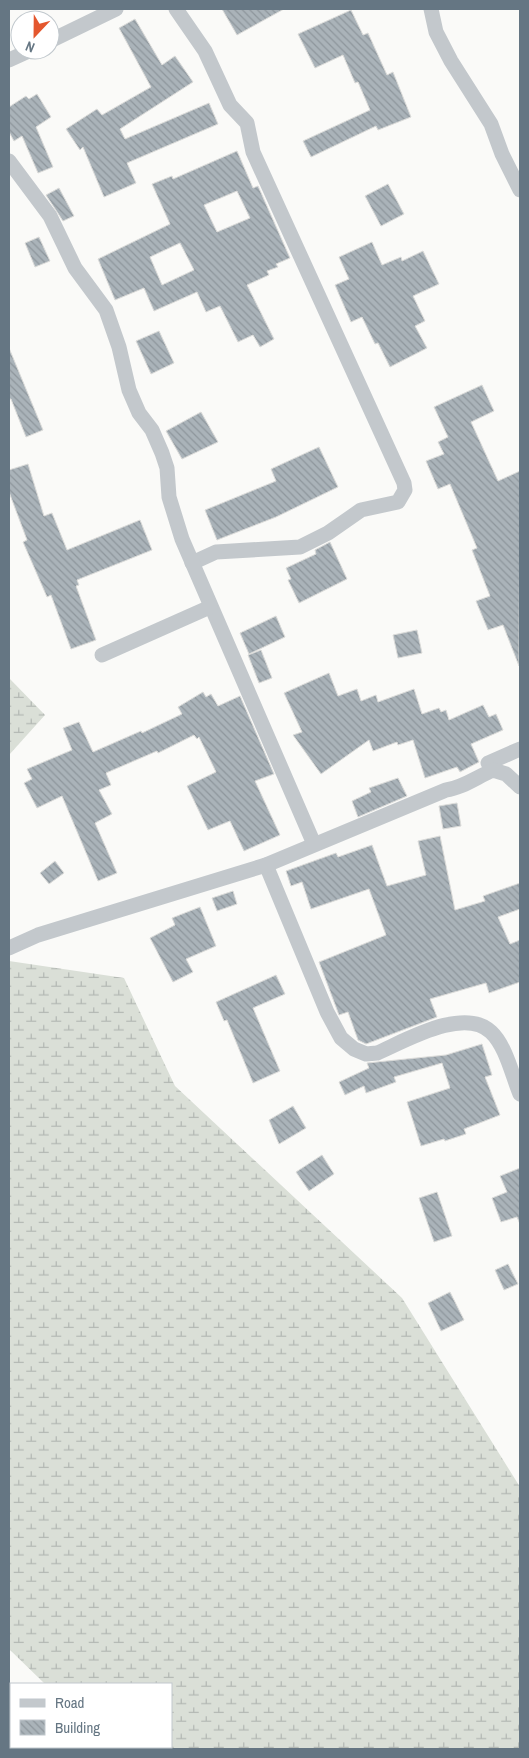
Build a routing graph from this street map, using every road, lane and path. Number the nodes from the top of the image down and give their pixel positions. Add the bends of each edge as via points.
1 (116, 9) edge
2 (176, 9) edge
3 (431, 9) edge
4 (60, 36) edge
5 (9, 161) edge
6 (520, 190) edge
7 (192, 564) junction
8 (210, 607) junction
9 (102, 655) dead end
10 (520, 749) edge
11 (493, 770) junction
12 (520, 787) edge
13 (314, 844) junction
14 (266, 865) junction
15 (9, 948) edge
16 (520, 1094) edge

1 - 4 street
2 - 7 street via 205,52 230,104 247,123 253,152 405,490 398,502 361,510 328,534 300,547 216,552
3 - 6 street via 436,32 491,124
5 - 7 street via 50,216 75,268 106,310 129,390 162,453 167,468 169,497
7 - 8 street
8 - 9 street
8 - 13 street
10 - 11 street via 488,763
11 - 12 street via 506,774
11 - 13 street via 458,788
13 - 14 street
14 - 15 street via 38,935
14 - 16 street via 327,1012 342,1038 354,1049 366,1054 377,1053 456,1021 471,1022 491,1031 503,1050

